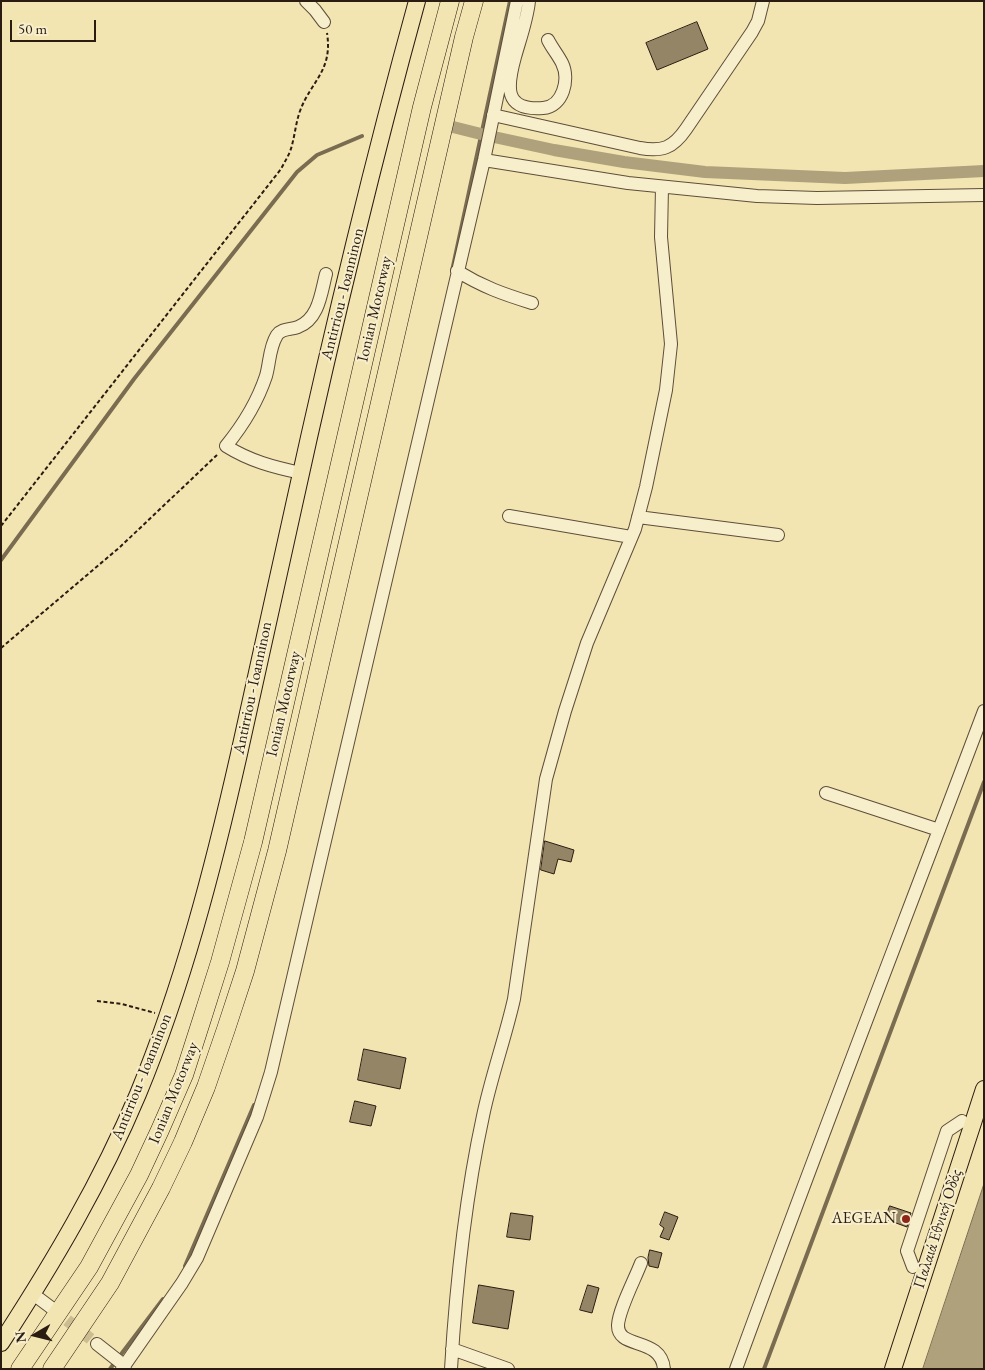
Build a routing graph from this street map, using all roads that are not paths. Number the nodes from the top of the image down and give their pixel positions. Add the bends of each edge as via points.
1 (306, 1) edge
2 (417, 1) edge
3 (450, 1) edge
4 (474, 1) edge
5 (517, 1) edge
6 (529, 1) edge
7 (763, 1) edge
8 (324, 22) road end
9 (548, 40) dead end
10 (493, 115) junction
11 (484, 160) junction
12 (662, 187) junction
13 (984, 195) edge
14 (457, 271) junction
15 (326, 274) dead end
16 (532, 303) dead end
17 (301, 473) junction
18 (509, 516) dead end
19 (638, 517) junction
20 (778, 535) dead end
21 (631, 537) junction
22 (984, 712) edge
23 (826, 793) dead end
24 (939, 830) junction
25 (984, 1089) edge
26 (962, 1121) dead end
27 (641, 1263) dead end
28 (913, 1267) dead end
29 (33, 1294) junction
30 (53, 1309) tunnel mouth
31 (1, 1343) edge
32 (97, 1344) tunnel mouth
33 (452, 1348) junction
34 (124, 1367) edge
35 (20, 1369) edge
36 (52, 1369) edge
37 (451, 1369) edge
38 (508, 1369) edge
39 (664, 1369) edge
40 (736, 1369) edge
41 (893, 1369) edge

1 - 8 street
2 - 17 main road, Antirriou - Ioanninon
3 - 35 highway, Ionian Motorway via 422,107 253,842 220,962 184,1075 139,1175 89,1267
4 - 36 highway, Ionian Motorway via 277,851 245,971 206,1087 162,1188 110,1283
5 - 10 street
6 - 9 street via 509,79 511,96 522,107 548,108 560,99 565,72
7 - 10 street via 752,32 679,140 671,146 650,150
10 - 11 street
11 - 12 street
11 - 14 street
12 - 13 street via 817,198
12 - 19 street via 661,237 671,331 670,362
14 - 16 street via 501,294
14 - 34 street via 271,1072 257,1117 197,1258
15 - 17 street via 315,312 307,322 279,332 273,342 267,372 254,407 226,446 260,463
17 - 29 main road, Antirriou - Ioanninon via 219,841 184,964 120,1136 62,1247
18 - 21 street
19 - 20 street
19 - 21 street
21 - 33 street via 587,643 546,779 514,999 483,1115 472,1180
22 - 24 street
23 - 24 street
24 - 40 street
25 - 41 main road, Παλαιά Εθνική Οδός
26 - 28 street via 947,1131 907,1251
27 - 39 street via 620,1314 619,1332 623,1337 659,1353
29 - 30 street
29 - 31 main road, Antirriou - Ioanninon
32 - 34 street
33 - 37 street
33 - 38 street

